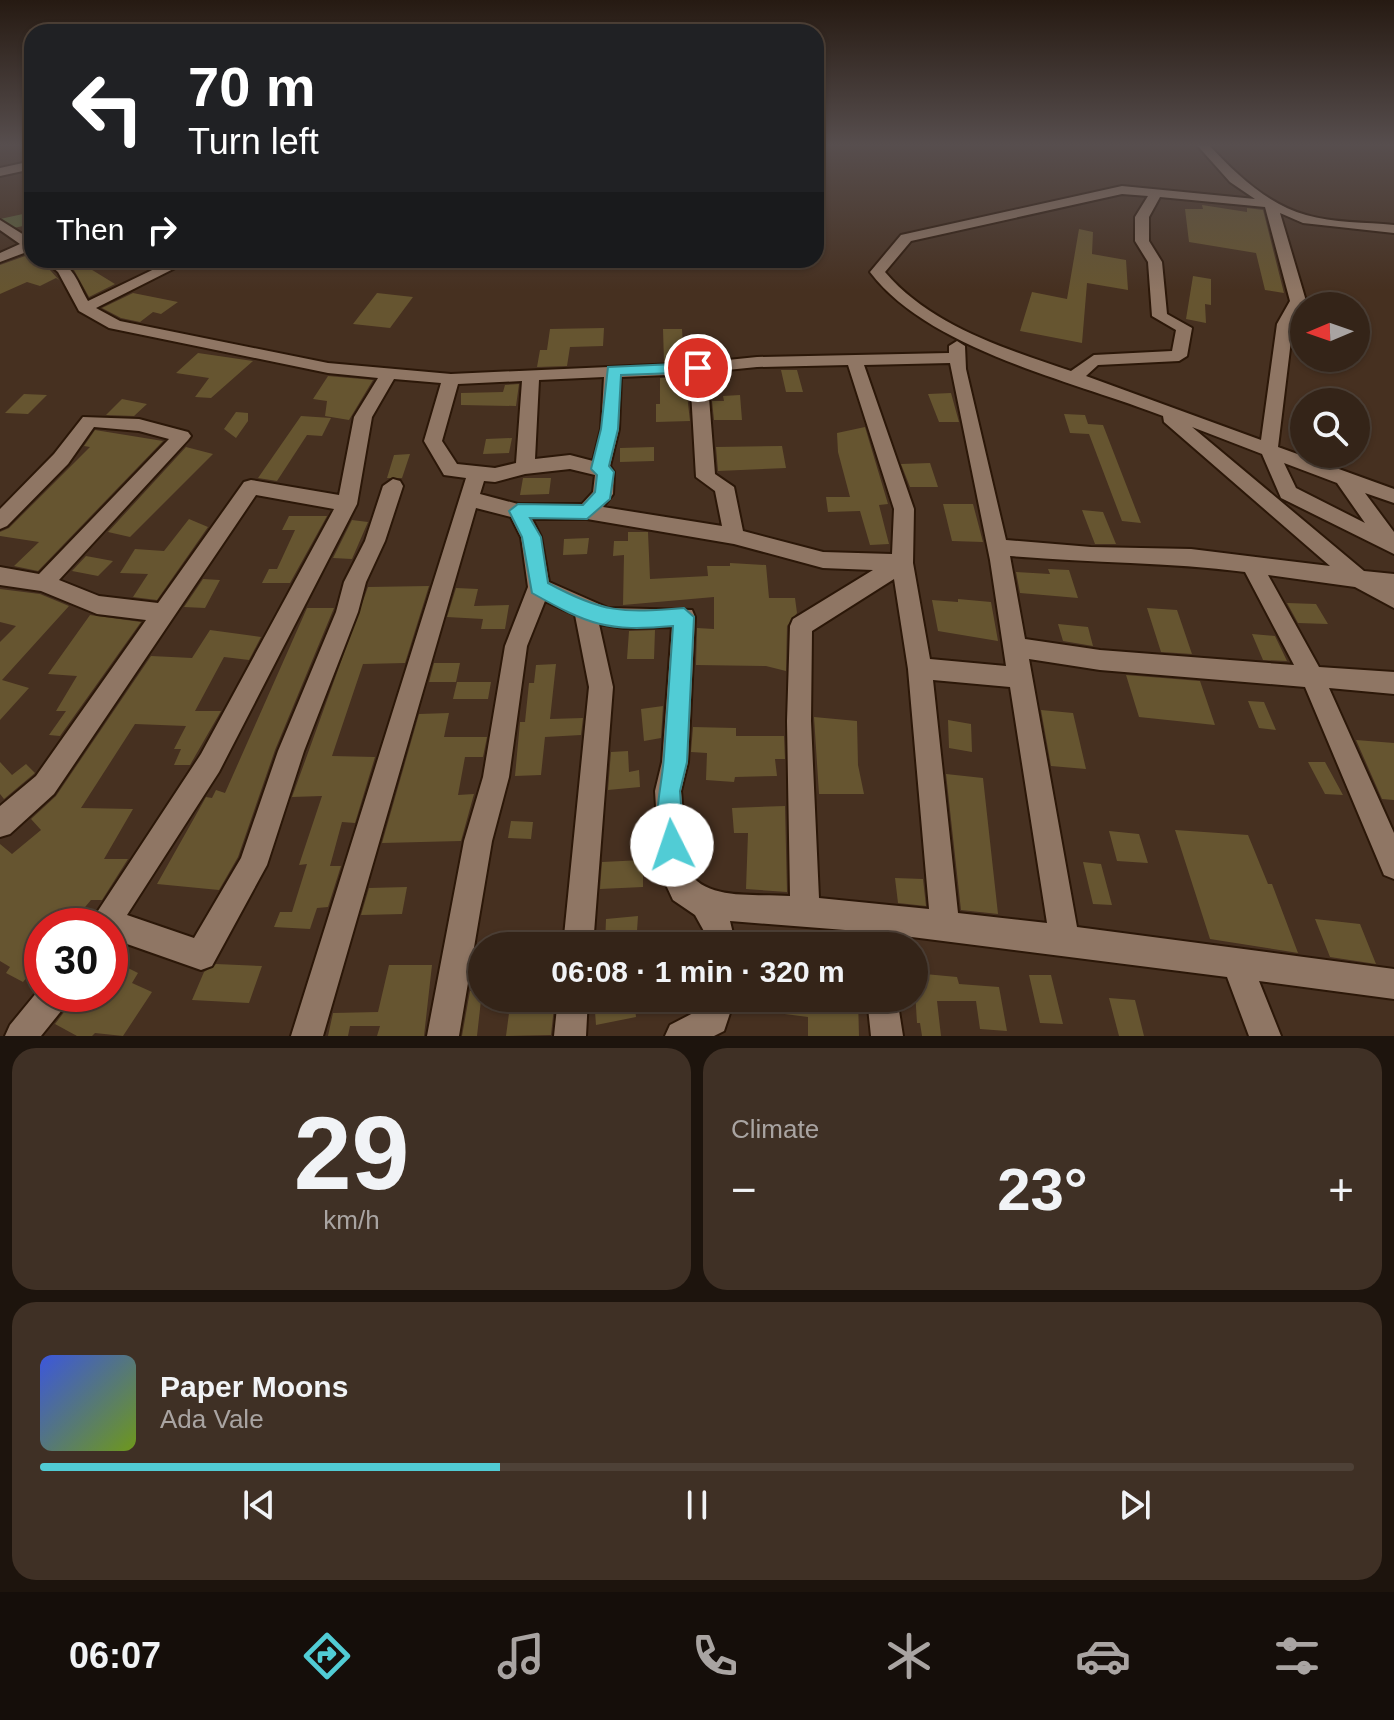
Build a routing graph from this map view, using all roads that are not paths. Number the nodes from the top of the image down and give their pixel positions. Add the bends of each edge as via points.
1 (1107, 193) edge
2 (1156, 193) edge
3 (1171, 193) edge
4 (1251, 193) edge
5 (1273, 211) junction
6 (0, 224) edge
7 (1394, 229) edge
8 (24, 239) edge
9 (24, 248) edge
10 (0, 258) edge
11 (61, 268) edge
12 (167, 268) edge
13 (84, 308) junction
14 (956, 330) junction
15 (958, 358) junction
16 (855, 362) junction
17 (698, 368) junction
18 (613, 370) junction
19 (531, 373) junction
20 (387, 376) junction
21 (1075, 377) junction
22 (451, 379) junction
23 (1158, 408) junction
24 (1269, 449) junction
25 (525, 467) junction
26 (600, 469) junction
27 (477, 473) junction
28 (1343, 477) junction
29 (393, 486) dead end
30 (1394, 496) edge
31 (469, 499) junction
32 (347, 504) junction
33 (518, 511) junction
34 (587, 512) junction
35 (0, 521) edge
36 (734, 536) junction
37 (997, 547) junction
38 (1394, 547) edge
39 (902, 563) junction
40 (1252, 565) junction
41 (0, 576) edge
42 (1358, 578) junction
43 (43, 583) junction
44 (1394, 583) edge
45 (539, 587) junction
46 (1394, 599) edge
47 (585, 612) junction
48 (161, 613) junction
49 (1013, 647) junction
50 (920, 669) junction
51 (1312, 676) junction
52 (1018, 677) junction
53 (1394, 683) edge
54 (0, 824) edge
55 (1394, 865) edge
56 (705, 905) junction
57 (115, 908) edge
58 (805, 910) junction
59 (945, 924) junction
60 (128, 931) edge
61 (579, 932) edge
62 (719, 932) edge
63 (873, 932) edge
64 (1065, 942) junction
65 (1237, 963) junction
66 (1394, 984) edge
67 (40, 1012) edge
68 (572, 1012) edge
69 (716, 1012) edge
70 (884, 1012) edge
71 (21, 1036) edge
72 (307, 1036) edge
73 (443, 1036) edge
74 (570, 1036) edge
75 (683, 1036) edge
76 (887, 1036) edge
77 (1265, 1036) edge

1 - 14 street via 906,238 877,272 902,299
2 - 21 street via 1142,217 1142,241 1155,262 1160,316 1184,328 1179,356 1094,360
3 - 5 street
4 - 5 street
5 - 7 street
5 - 24 street via 1298,301 1285,324
6 - 8 street
9 - 10 street
11 - 13 street
12 - 13 street
13 - 20 street via 115,325 178,341 215,343
14 - 15 street
14 - 21 street
15 - 16 street
15 - 37 street
16 - 17 street
16 - 39 street via 904,509
17 - 18 street
17 - 36 street via 706,477 724,487
18 - 19 street
18 - 26 street via 610,429
19 - 22 street
19 - 25 street
20 - 22 street
20 - 32 street via 363,417
21 - 23 street
22 - 27 street via 433,441 451,470
23 - 24 street
23 - 42 street
24 - 28 street
24 - 38 street via 1288,493
25 - 26 street via 570,462
25 - 27 street via 495,475
26 - 34 street via 605,472 603,494
27 - 31 street
28 - 30 street
28 - 38 street
29 - 60 street via 253,865 201,955
31 - 33 street
31 - 72 street
32 - 48 street via 251,487
32 - 57 street via 210,763
33 - 34 street
33 - 45 street via 531,537
34 - 36 street
35 - 43 street via 61,459 89,421 139,425 182,436
36 - 39 street via 823,560
37 - 40 street
37 - 49 street
39 - 50 street
39 - 58 street via 801,626
40 - 42 street
40 - 51 street
41 - 43 street
42 - 44 street
42 - 46 street
43 - 48 street via 97,605
45 - 47 street
45 - 73 street via 516,646 496,777 478,841
47 - 56 street via 627,622 684,617 675,762 668,791 674,872 683,890
47 - 61 street via 601,687
48 - 54 street via 45,785
49 - 51 street via 1100,660
49 - 52 street
50 - 52 street
50 - 59 street
51 - 53 street
51 - 55 street
52 - 64 street
56 - 58 street
56 - 62 street
58 - 63 street
59 - 63 street
59 - 64 street
64 - 65 street
65 - 66 street
65 - 77 street
67 - 71 street
68 - 74 street
69 - 75 street via 713,1020
70 - 76 street

